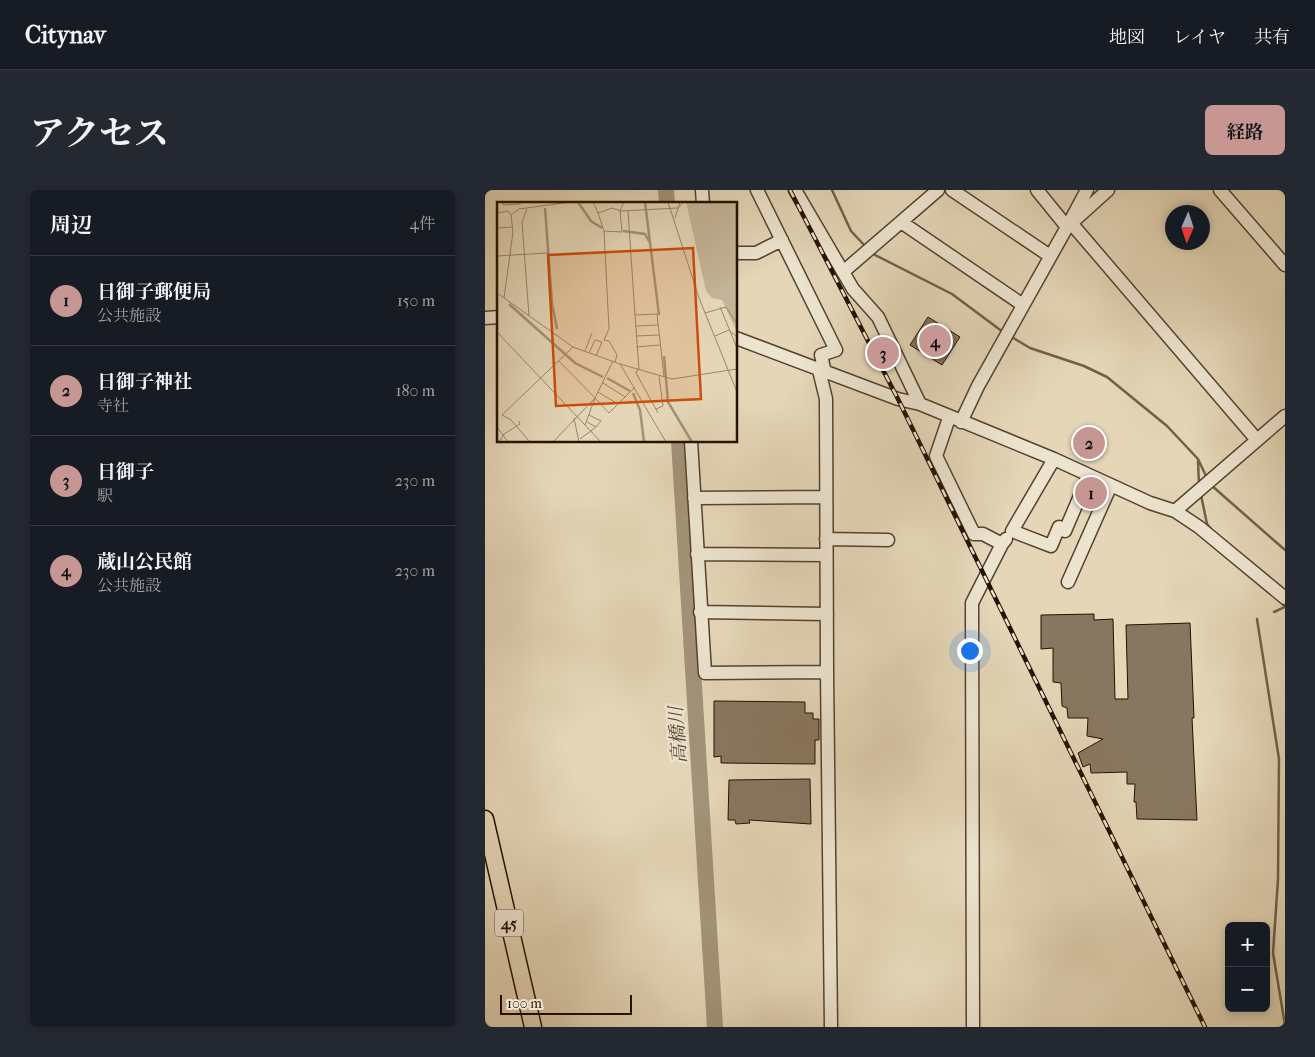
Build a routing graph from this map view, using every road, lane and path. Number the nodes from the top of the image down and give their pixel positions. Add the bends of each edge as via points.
1 (757, 190) edge
2 (795, 190) edge
3 (938, 190) edge
4 (952, 190) edge
5 (1037, 190) edge
6 (1087, 190) edge
7 (1108, 190) edge
8 (1220, 190) edge
9 (901, 222) junction
10 (1069, 225) junction
11 (781, 240) junction
12 (737, 253) edge
13 (1050, 256) junction
14 (1285, 265) edge
15 (843, 272) junction
16 (1023, 305) junction
17 (737, 338) edge
18 (822, 371) junction
19 (920, 404) junction
20 (1285, 416) edge
21 (949, 418) junction
22 (961, 422) junction
23 (1257, 440) junction
24 (691, 442) edge
25 (1054, 459) junction
26 (1089, 475) junction
27 (1111, 485) junction
28 (825, 497) junction
29 (695, 498) junction
30 (1175, 511) junction
31 (1012, 531) junction
32 (826, 540) junction
33 (888, 540) dead end
34 (1002, 544) junction
35 (697, 554) junction
36 (827, 555) junction
37 (1068, 582) dead end
38 (1285, 598) edge
39 (700, 612) junction
40 (827, 614) junction
41 (827, 672) junction
42 (485, 819) edge
43 (533, 1027) edge
44 (831, 1027) edge
45 (973, 1027) edge

1 - 11 street
2 - 15 street
3 - 9 street
4 - 13 street
5 - 10 street
6 - 10 street
7 - 10 street
8 - 14 street
9 - 15 street
9 - 16 street
10 - 13 street
10 - 23 street
11 - 12 street via 756,253
11 - 18 street via 836,350 821,355
13 - 16 street
15 - 19 street via 853,289 878,317
16 - 22 street
17 - 18 street
18 - 19 street
18 - 28 street via 826,399
19 - 21 street
20 - 23 street
21 - 22 street
21 - 34 street via 936,456 974,534 983,534
22 - 25 street
23 - 30 street
24 - 29 street
25 - 26 street
25 - 31 street
26 - 27 street
26 - 31 street via 1065,531 1059,527 1051,546
27 - 30 street
27 - 37 street
28 - 29 street
28 - 32 street
29 - 35 street
30 - 38 street via 1199,526
31 - 34 street
32 - 33 street
32 - 36 street
34 - 45 street via 971,603
35 - 36 street
35 - 39 street
36 - 40 street
39 - 40 street
39 - 41 street via 705,673
40 - 41 street
41 - 44 street
42 - 43 main road, 45

